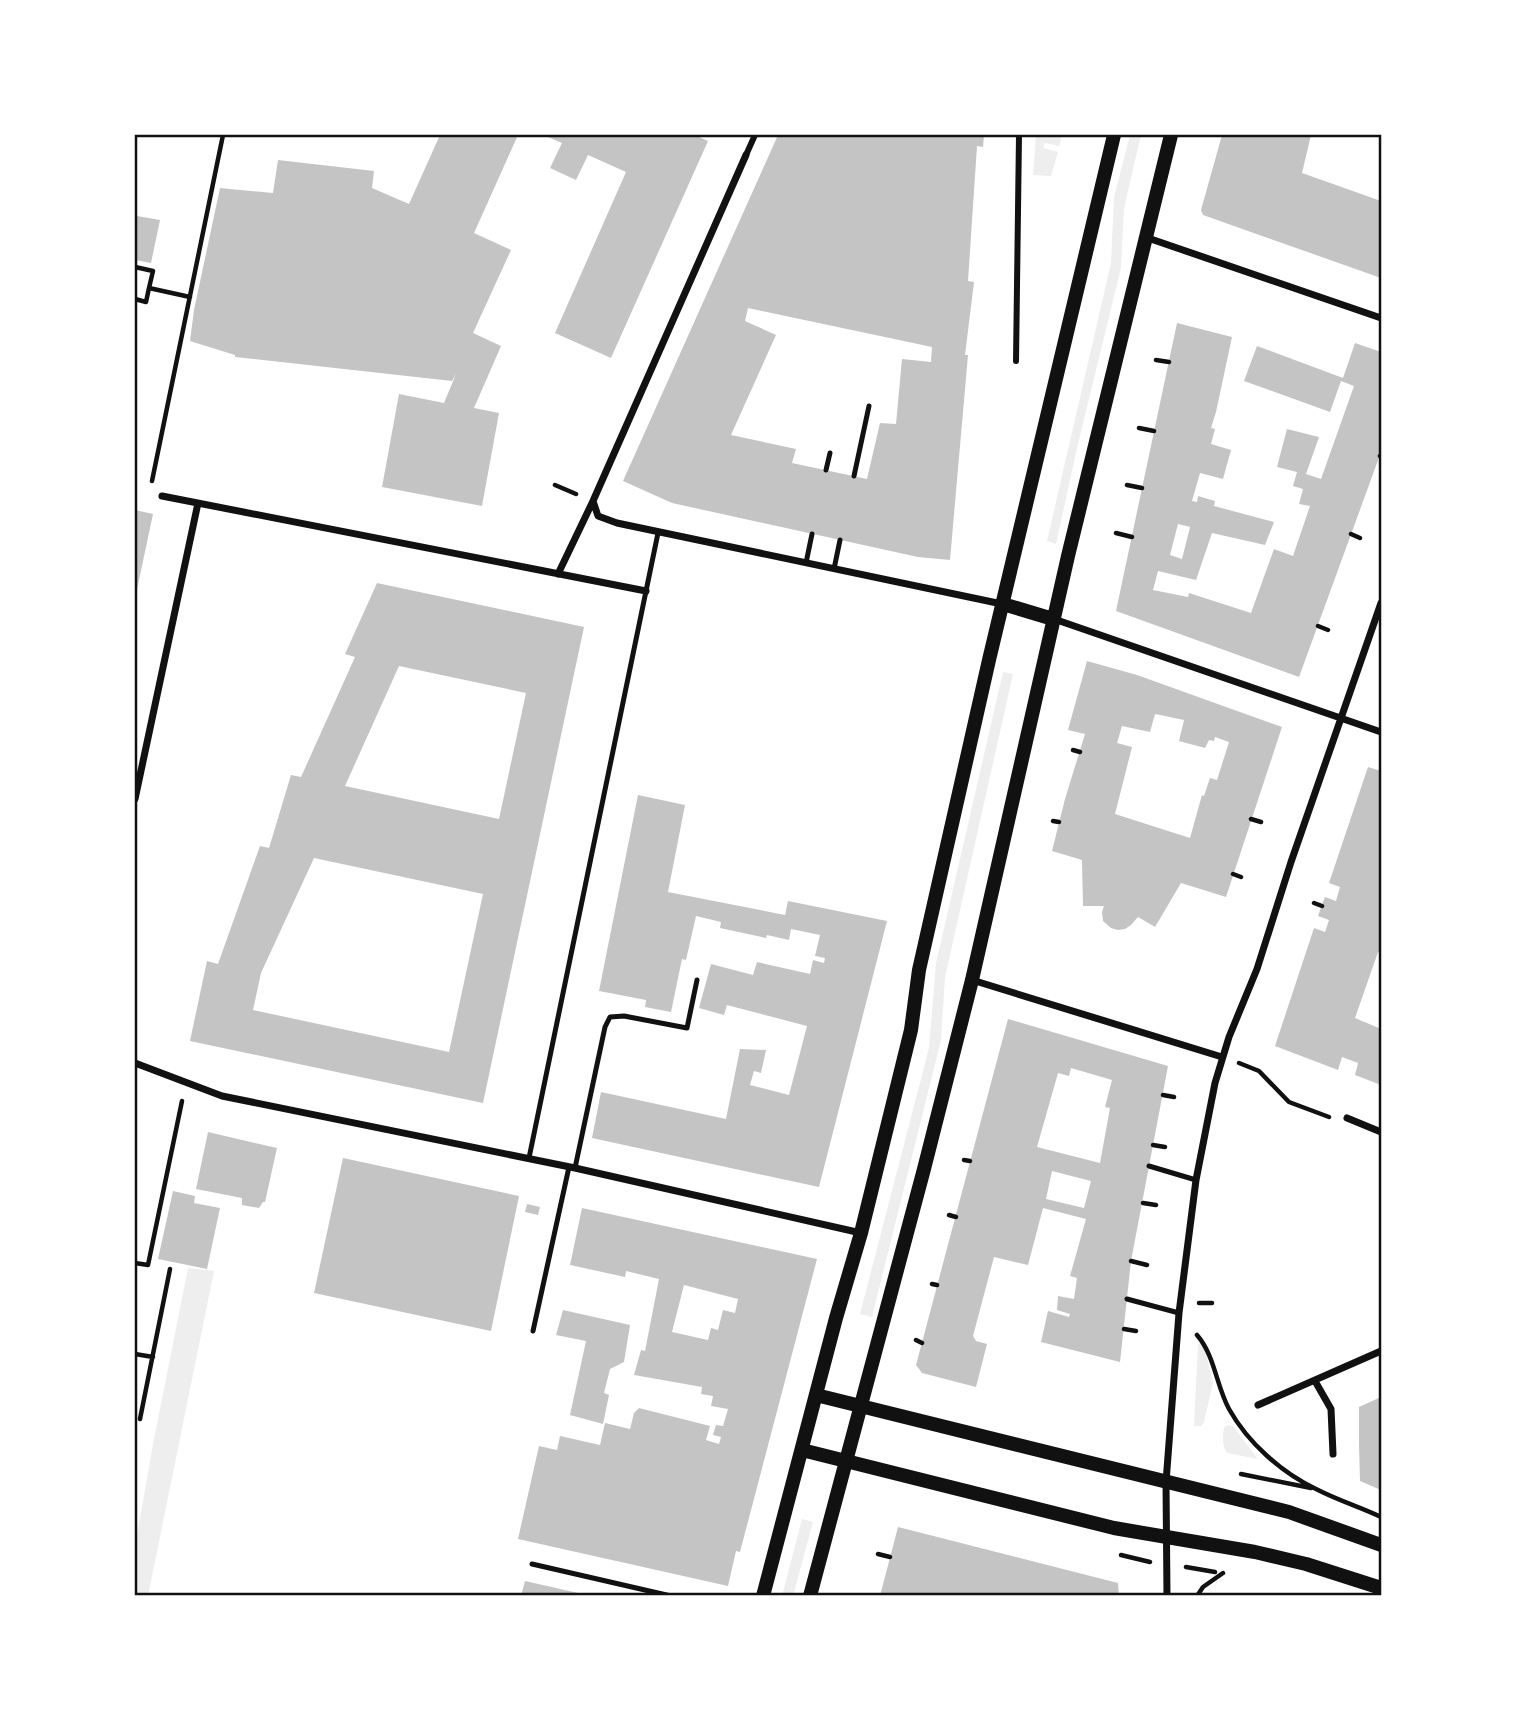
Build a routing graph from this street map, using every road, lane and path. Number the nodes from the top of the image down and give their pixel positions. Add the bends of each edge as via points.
1 (223, 135) edge
2 (755, 135) edge
3 (1019, 135) edge
4 (1114, 135) edge
5 (1171, 135) edge
6 (746, 155) joint
7 (1145, 237) junction
8 (138, 261) dead end
9 (136, 267) edge
10 (149, 288) junction
11 (190, 298) junction
12 (135, 299) edge
13 (1381, 318) edge
14 (1156, 360) dead end
15 (1016, 361) dead end
16 (1169, 362) dead end
17 (869, 406) dead end
18 (1139, 428) dead end
19 (1154, 431) dead end
20 (830, 453) dead end
21 (826, 470) dead end
22 (854, 476) dead end
23 (1127, 485) dead end
24 (1142, 488) dead end
25 (150, 493) dead end
26 (162, 496) dead end
27 (593, 501) junction
28 (198, 503) junction
29 (658, 533) junction
30 (1116, 533) dead end
31 (813, 534) dead end
32 (1351, 534) dead end
33 (1132, 537) dead end
34 (1360, 538) dead end
35 (840, 540) dead end
36 (806, 563) junction
37 (834, 569) junction
38 (558, 573) junction
39 (646, 591) junction
40 (1381, 603) edge
41 (1003, 604) junction
42 (1054, 619) junction
43 (1318, 626) dead end
44 (1328, 630) dead end
45 (1341, 718) junction
46 (1381, 732) edge
47 (1073, 750) dead end
48 (1080, 752) dead end
49 (135, 799) edge
50 (1251, 819) dead end
51 (1261, 821) dead end
52 (1233, 874) dead end
53 (1241, 877) dead end
54 (1314, 903) dead end
55 (1322, 906) dead end
56 (697, 980) dead end
57 (972, 980) junction
58 (1222, 1056) junction
59 (135, 1063) edge
60 (1163, 1095) dead end
61 (1174, 1097) dead end
62 (1347, 1118) joint
63 (178, 1120) dead end
64 (1381, 1132) edge
65 (1153, 1145) dead end
66 (1166, 1147) dead end
67 (529, 1158) junction
68 (1149, 1166) dead end
69 (572, 1168) junction
70 (1196, 1180) junction
71 (1143, 1203) dead end
72 (1156, 1205) dead end
73 (949, 1215) dead end
74 (956, 1217) dead end
75 (861, 1233) junction
76 (1131, 1261) dead end
77 (135, 1263) edge
78 (1147, 1265) dead end
79 (170, 1269) dead end
80 (1127, 1299) dead end
81 (1179, 1313) junction
82 (1124, 1329) dead end
83 (533, 1331) dead end
84 (1136, 1331) dead end
85 (916, 1340) dead end
86 (922, 1343) dead end
87 (1381, 1351) edge
88 (135, 1354) edge
89 (152, 1357) junction
90 (1315, 1381) junction
91 (816, 1395) junction
92 (861, 1405) junction
93 (1258, 1405) dead end
94 (140, 1419) dead end
95 (802, 1450) junction
96 (1333, 1454) dead end
97 (846, 1461) junction
98 (1231, 1472) dead end
99 (1166, 1482) junction
100 (1315, 1489) junction
101 (1381, 1517) edge
102 (1167, 1538) junction
103 (1381, 1545) edge
104 (878, 1555) dead end
105 (890, 1557) dead end
106 (532, 1564) dead end
107 (1223, 1573) dead end
108 (1381, 1588) edge
109 (671, 1596) edge
110 (763, 1596) edge
111 (810, 1596) edge
112 (1167, 1596) edge
113 (1197, 1596) edge

1 - 11 path
2 - 6 street
3 - 15 street
4 - 41 main road
5 - 7 main road
6 - 27 street
7 - 13 street
7 - 42 main road
8 - 9 path
9 - 10 path via 152,271
10 - 11 path
10 - 12 path via 146,302
11 - 25 path
14 - 16 path
17 - 22 lane
18 - 19 path
20 - 21 lane
23 - 24 path
26 - 28 street
27 - 29 street via 598,516
27 - 38 street
28 - 38 street
28 - 49 street
29 - 36 street
29 - 39 lane
30 - 33 path
31 - 36 lane
32 - 34 path
35 - 37 lane
36 - 37 street
37 - 41 street
38 - 39 street
39 - 67 lane
40 - 45 street
41 - 42 main road
41 - 75 main road via 919,970 911,1030
42 - 45 street
42 - 57 main road
43 - 44 path
45 - 46 street
45 - 58 street via 1257,970
47 - 48 path
50 - 51 path
52 - 53 path
54 - 55 path
56 - 69 lane via 687,1028 610,1017
57 - 58 street
57 - 92 main road
58 - 62 path via 1259,1071 1289,1102 1339,1122
58 - 70 street
59 - 67 street via 222,1096
60 - 61 path
62 - 64 street
63 - 77 path via 148,1265
65 - 66 path
67 - 69 street
68 - 70 lane
69 - 75 street
69 - 83 lane
70 - 81 street
71 - 72 path
73 - 74 path
75 - 91 main road
76 - 78 path
79 - 89 path
80 - 81 lane
81 - 99 street
81 - 100 path via 1206,1345 1229,1409 1240,1424 1266,1455
82 - 84 path
85 - 86 path
87 - 90 street
88 - 89 path
89 - 94 path
90 - 93 street
90 - 96 street via 1331,1409
91 - 92 main road
91 - 95 main road
92 - 97 main road
92 - 99 main road
95 - 97 main road
95 - 110 main road
97 - 102 main road
97 - 111 main road
98 - 100 path
99 - 102 street
99 - 103 main road via 1289,1512
100 - 101 path
102 - 108 main road via 1306,1564
102 - 112 street
104 - 105 path
106 - 109 lane
107 - 113 path

